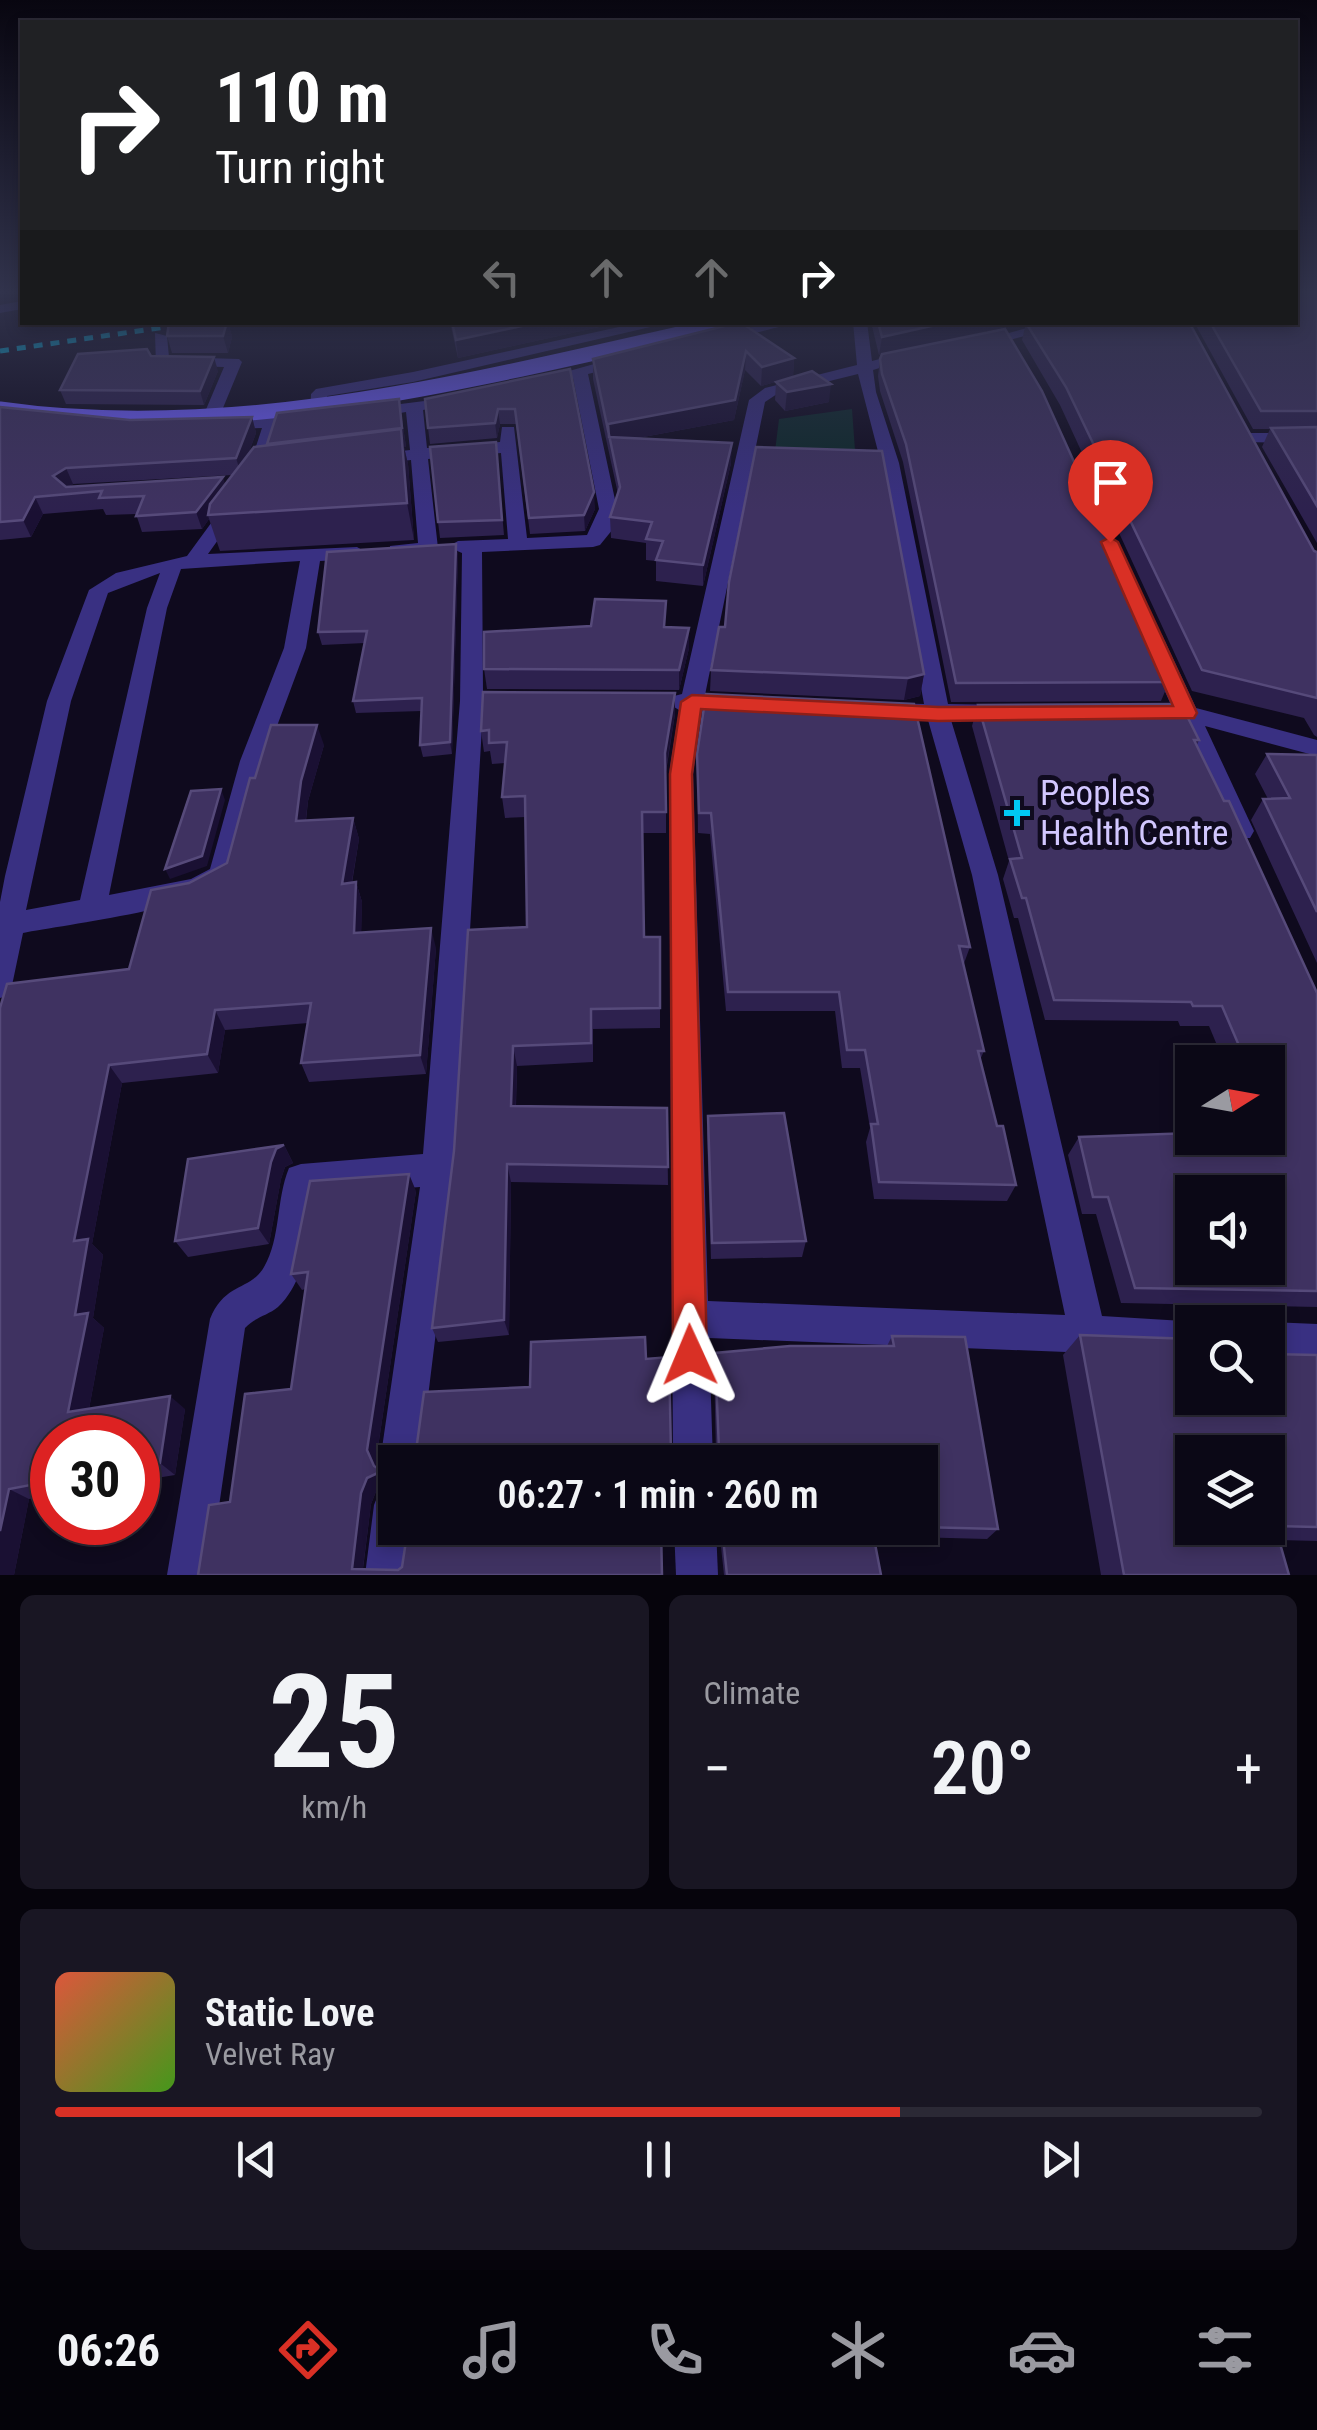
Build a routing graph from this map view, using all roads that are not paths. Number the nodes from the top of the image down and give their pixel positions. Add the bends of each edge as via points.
1 (233, 364) edge
2 (470, 364) edge
3 (500, 364) edge
4 (544, 364) edge
5 (612, 364) edge
6 (875, 364) edge
7 (868, 366) junction
8 (580, 372) junction
9 (0, 394) edge
10 (414, 407) junction
11 (0, 412) edge
12 (318, 419) junction
13 (272, 423) junction
14 (207, 426) junction
15 (1317, 438) edge
16 (419, 454) junction
17 (1256, 455) edge
18 (347, 463) edge
19 (518, 544) junction
20 (472, 546) junction
21 (428, 548) junction
22 (311, 556) junction
23 (182, 564) junction
24 (1138, 607) edge
25 (472, 701) junction
26 (532, 701) edge
27 (652, 702) edge
28 (692, 702) junction
29 (767, 706) edge
30 (862, 710) edge
31 (1121, 711) edge
32 (1029, 712) edge
33 (1186, 713) junction
34 (938, 714) junction
35 (1317, 748) edge
36 (1253, 858) edge
37 (92, 909) junction
38 (11, 924) junction
39 (0, 986) edge
40 (439, 1169) junction
41 (689, 1319) junction
42 (1088, 1334) junction
43 (1175, 1337) edge
44 (1285, 1343) edge
45 (1317, 1344) edge
46 (402, 1445) edge
47 (693, 1445) edge
48 (390, 1545) edge
49 (695, 1545) edge
50 (188, 1575) edge
51 (386, 1575) edge
52 (696, 1575) edge

1 - 14 street
2 - 12 street via 322,392
3 - 9 main road via 276,402 81,404
4 - 11 main road, bridge via 282,412 138,418
5 - 8 street
6 - 7 street
7 - 28 street via 757,400 756,458
7 - 34 street via 881,463
8 - 10 street
8 - 19 street via 608,509 603,529 593,541
10 - 12 street
10 - 16 street
11 - 14 street via 100,424
12 - 13 street
13 - 14 street
13 - 23 street via 252,478
15 - 17 street via 1242,430
16 - 18 street
16 - 19 street via 508,439
16 - 21 street
19 - 20 street
20 - 21 street
20 - 25 street
21 - 22 street
22 - 23 street
22 - 37 street via 295,648 252,761 222,874 198,890
23 - 37 street via 156,608
23 - 38 street via 130,572 93,599 59,701
24 - 33 street
25 - 26 street
25 - 40 street
27 - 28 street
28 - 29 street
28 - 41 street via 681,774
30 - 34 street
31 - 33 street
32 - 34 street
33 - 35 street
33 - 36 street
34 - 42 street via 985,874
37 - 38 street
38 - 39 street
40 - 46 street
40 - 50 street via 301,1180 279,1277 228,1318
41 - 42 street
41 - 47 street
42 - 43 street
44 - 45 street
48 - 51 street
49 - 52 street

